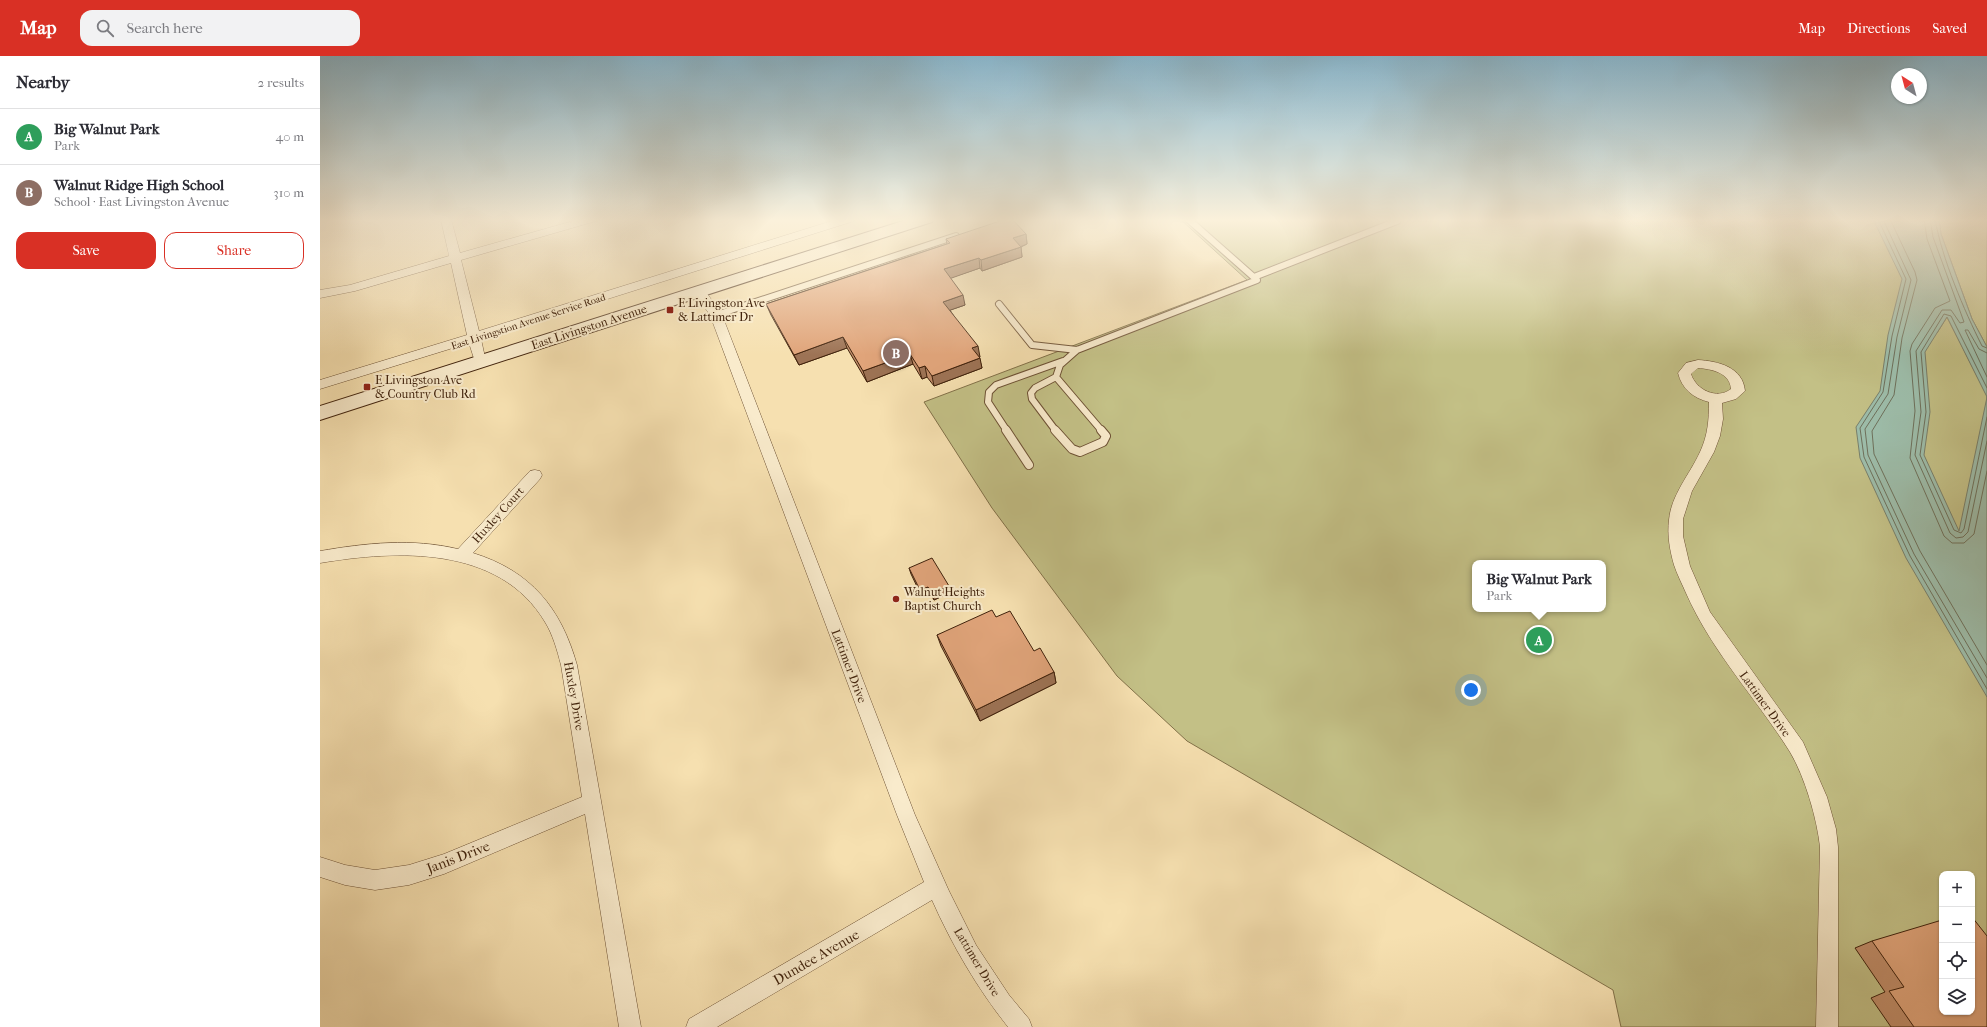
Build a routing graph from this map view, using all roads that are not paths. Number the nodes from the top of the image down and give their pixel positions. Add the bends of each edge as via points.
1 (434, 264) edge
2 (457, 264) edge
3 (707, 264) edge
4 (786, 264) edge
5 (871, 264) edge
6 (1240, 264) edge
7 (1286, 264) edge
8 (1254, 277) junction
9 (700, 292) junction
10 (320, 294) edge
11 (999, 304) dead end
12 (716, 315) junction
13 (474, 338) junction
14 (1077, 350) junction
15 (1066, 359) junction
16 (480, 362) junction
17 (1056, 377) junction
18 (320, 386) edge
19 (1715, 398) dead end
20 (320, 414) edge
21 (1029, 465) dead end
22 (535, 475) dead end
23 (461, 556) junction
24 (320, 557) edge
25 (591, 802) junction
26 (320, 867) edge
27 (935, 888) junction
28 (630, 1027) edge
29 (697, 1027) edge
30 (1021, 1027) edge
31 (1827, 1027) edge

1 - 10 street via 351,288
2 - 13 street
3 - 13 street, East Livingstion Avenue Service Road
4 - 9 main road, East Livingston Avenue
5 - 12 lane
6 - 8 lane
7 - 8 lane
8 - 14 lane via 1257,280
9 - 12 street, Lattimer Drive
9 - 16 main road, East Livingston Avenue
11 - 14 lane via 1032,345
12 - 27 street, Lattimer Drive
13 - 16 street
13 - 18 street, East Livingstion Avenue Service Road
14 - 15 lane
15 - 17 lane via 1056,371
15 - 21 lane via 996,385 989,392 988,402
16 - 20 main road, East Livingston Avenue
17 - 17 lane via 1106,436 1105,441 1098,446 1083,452 1075,452 1066,445 1032,399 1031,393 1035,388
19 - 31 street, Lattimer Drive via 1716,418 1713,436 1685,491 1676,519 1676,536 1682,566 1704,616 1736,665 1797,748 1818,797 1827,828 1829,847
22 - 23 street, Huxley Court
23 - 24 street, Huxley Drive via 429,550 395,548
23 - 25 street, Huxley Drive via 481,561 509,576 532,595 554,623 569,665
25 - 26 street, Janis Drive via 444,864 409,875 375,880 345,875
25 - 28 street, Huxley Drive
27 - 29 street, Dundee Avenue
27 - 30 street, Lattimer Drive via 988,984

